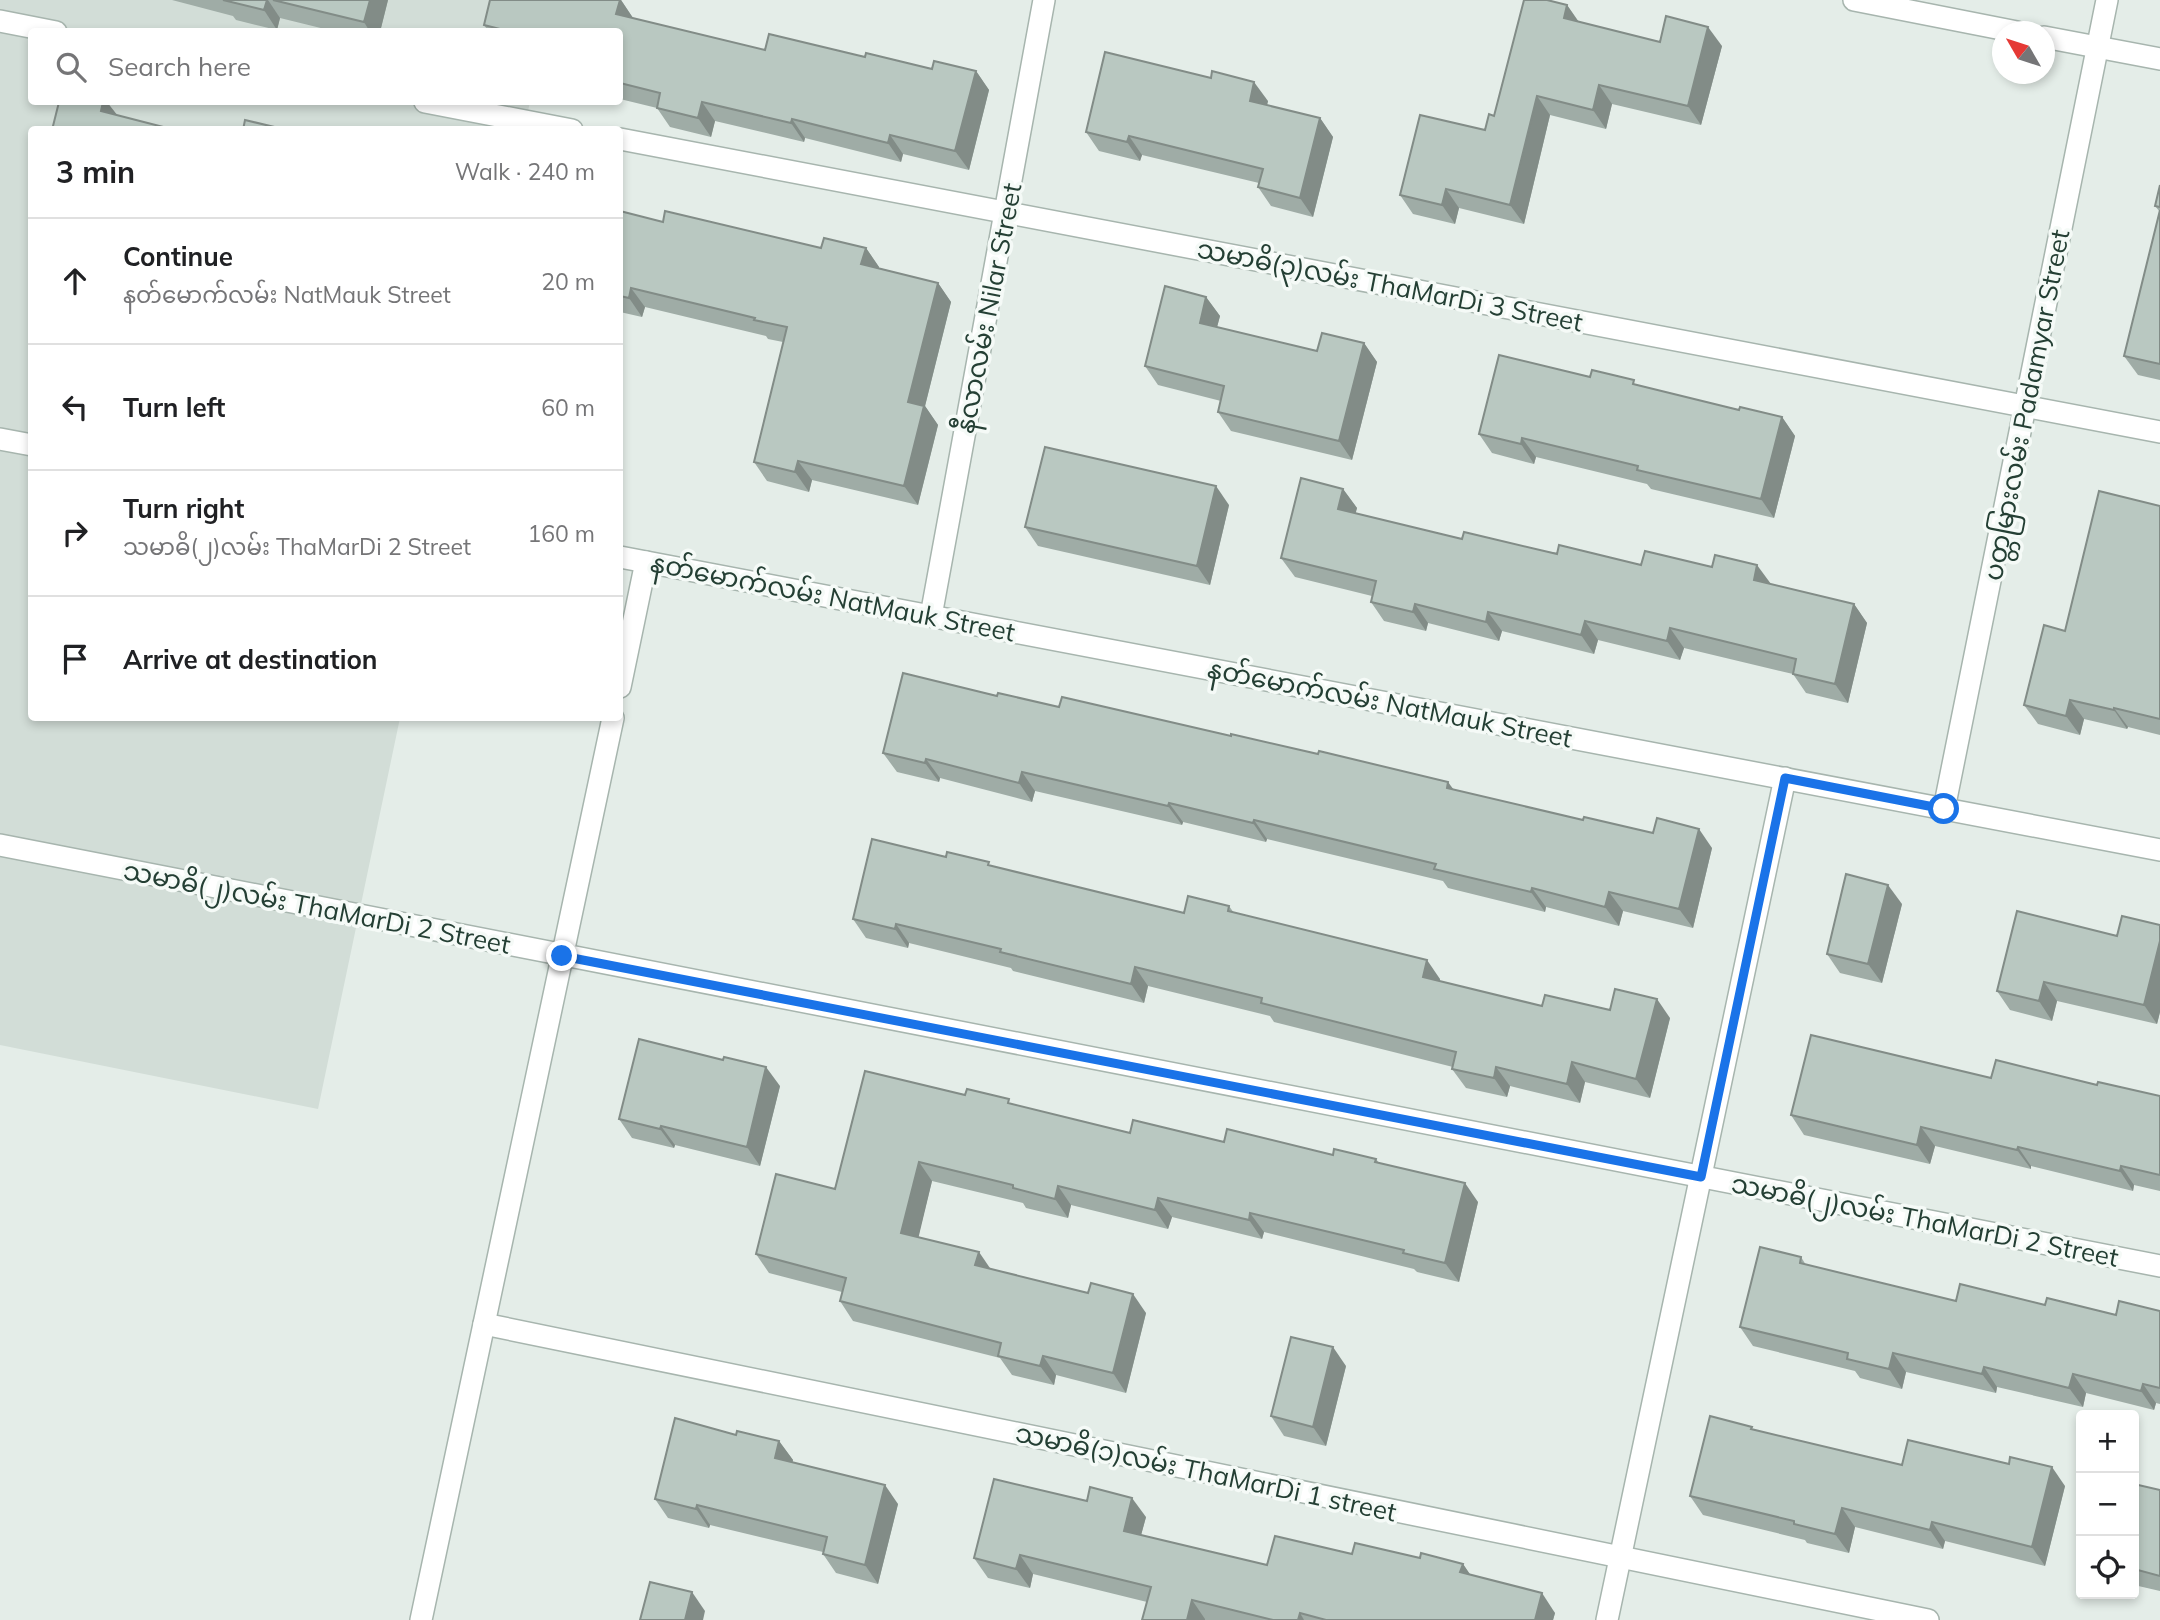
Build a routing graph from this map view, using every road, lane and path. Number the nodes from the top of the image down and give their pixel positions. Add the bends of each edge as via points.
1 (1044, 0) edge
2 (1854, 0) edge
3 (2107, 0) edge
4 (0, 21) edge
5 (1992, 27) edge
6 (36, 28) edge
7 (2055, 39) edge
8 (2098, 47) junction
9 (2160, 59) edge
10 (441, 105) edge
11 (551, 126) edge
12 (623, 140) edge
13 (1006, 212) junction
14 (2025, 406) junction
15 (2160, 432) edge
16 (0, 439) edge
17 (28, 444) edge
18 (623, 558) edge
19 (646, 562) junction
20 (931, 616) junction
21 (623, 673) edge
22 (612, 721) edge
23 (1785, 778) junction
24 (1944, 809) junction
25 (0, 845) edge
26 (2160, 850) edge
27 (562, 956) junction
28 (1701, 1177) junction
29 (2160, 1266) edge
30 (484, 1324) junction
31 (1621, 1557) junction
32 (421, 1620) edge
33 (1608, 1620) edge
34 (1928, 1620) edge

1 - 13 street, နီလာလမ်း Nilar Street
2 - 5 street
3 - 8 street, ပတ္တမြားလမ်း Padamyar Street
4 - 6 street
7 - 8 street
8 - 9 street
8 - 14 street, ပတ္တမြားလမ်း Padamyar Street
10 - 11 street
12 - 13 street, သမာဓိ(၃)လမ်း ThaMarDi 3 Street
13 - 14 street, သမာဓိ(၃)လမ်း ThaMarDi 3 Street
13 - 20 street, နီလာလမ်း Nilar Street
14 - 15 street, သမာဓိ(၃)လမ်း ThaMarDi 3 Street
14 - 24 street, ပတ္တမြားလမ်း Padamyar Street
16 - 17 street
18 - 19 street, နတ်မောက်လမ်း NatMauk Street
19 - 20 street, နတ်မောက်လမ်း NatMauk Street
19 - 21 street
20 - 23 street, နတ်မောက်လမ်း NatMauk Street
22 - 27 street
23 - 24 street, နတ်မောက်လမ်း NatMauk Street
23 - 28 street
24 - 26 street, နတ်မောက်လမ်း NatMauk Street
25 - 27 street, သမာဓိ(၂)လမ်း ThaMarDi 2 Street
27 - 28 street, သမာဓိ(၂)လမ်း ThaMarDi 2 Street
27 - 30 street
28 - 29 street, သမာဓိ(၂)လမ်း ThaMarDi 2 Street
28 - 31 street
30 - 31 street, သမာဓိ(၁)လမ်း ThaMarDi 1 street
30 - 32 street
31 - 33 street
31 - 34 street, သမာဓိ(၁)လမ်း ThaMarDi 1 street

